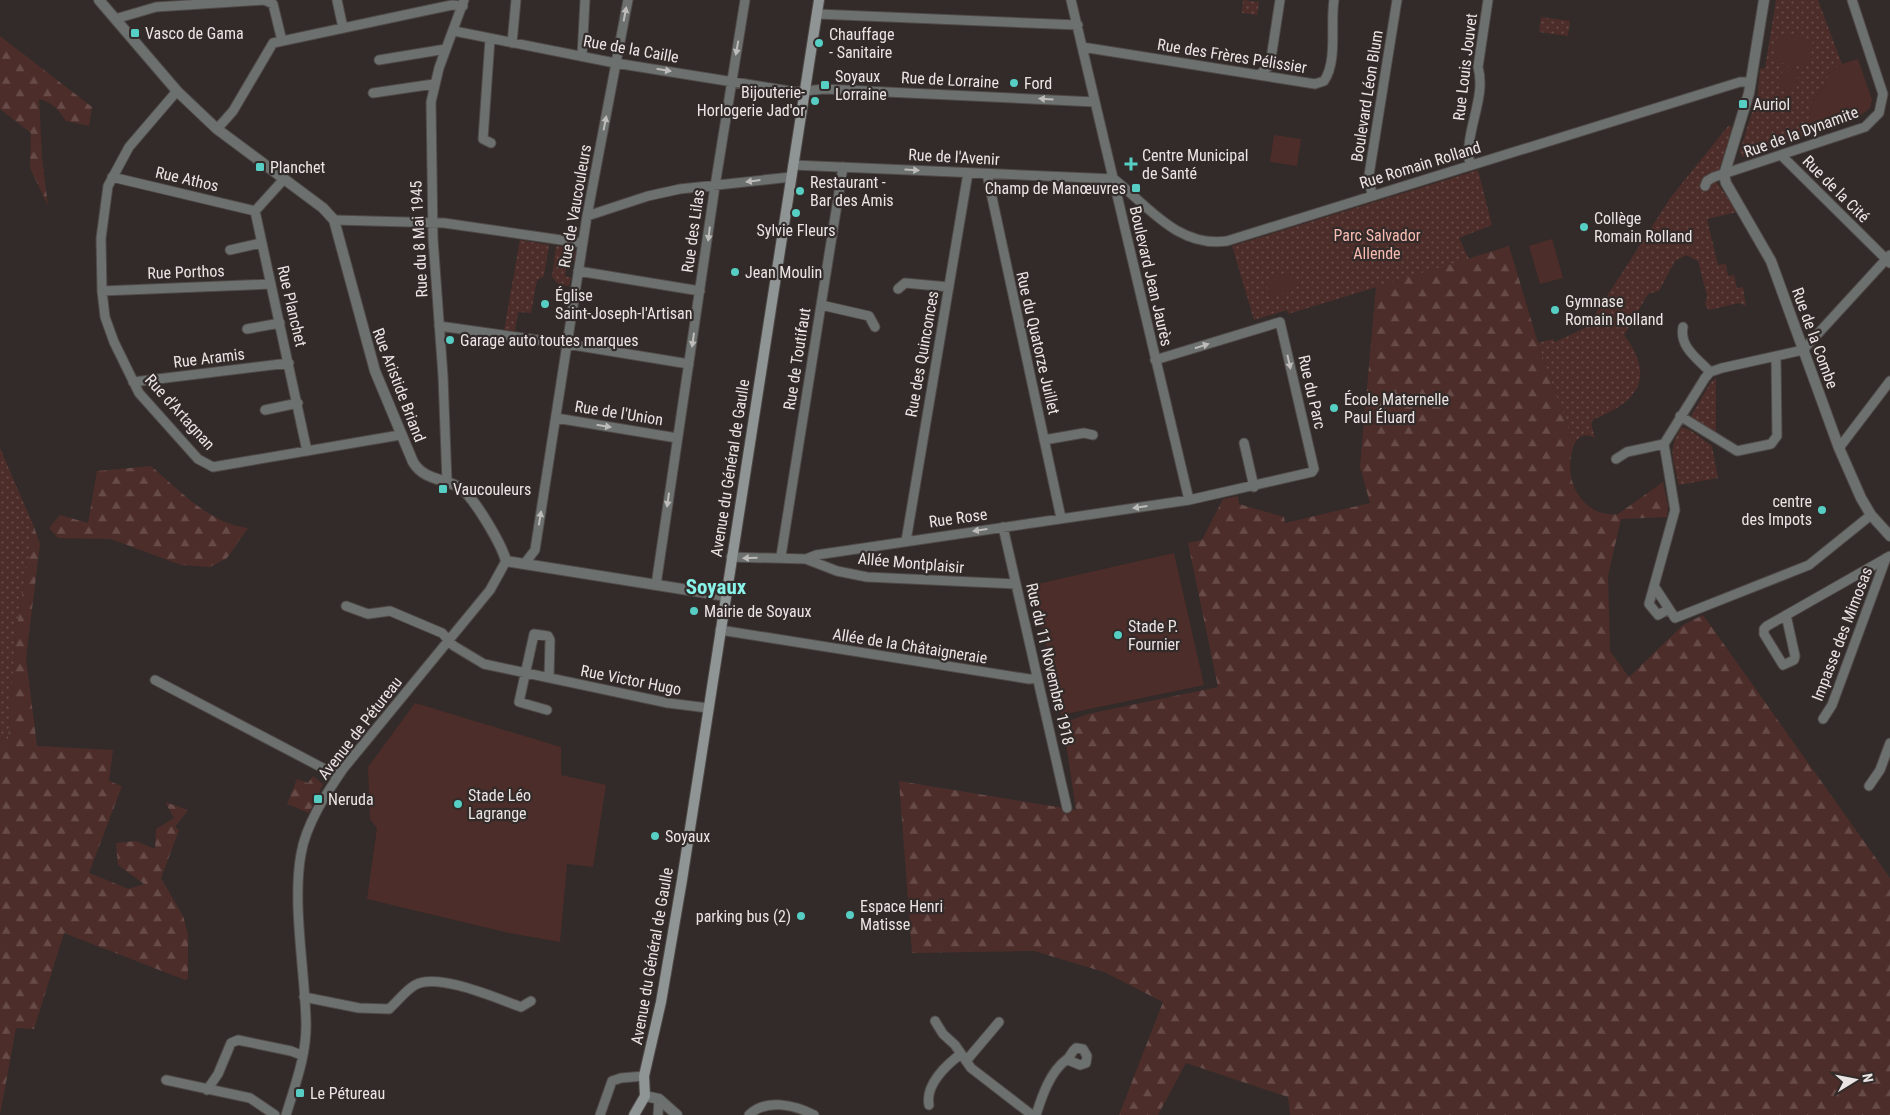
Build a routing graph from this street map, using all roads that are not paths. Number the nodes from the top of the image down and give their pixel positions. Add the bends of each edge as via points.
1 (99, 0) edge
2 (337, 0) edge
3 (516, 0) edge
4 (584, 0) edge
5 (628, 0) edge
6 (745, 0) edge
7 (819, 0) edge
8 (1072, 0) edge
9 (1280, 0) edge
10 (1334, 0) edge
11 (1397, 0) edge
12 (1488, 0) edge
13 (1764, 0) edge
14 (1852, 0) edge
15 (464, 3) edge
16 (817, 14) junction
17 (115, 19) junction
18 (1078, 25) junction
19 (343, 28) junction
20 (454, 31) junction
21 (490, 39) junction
22 (282, 41) junction
23 (512, 43) junction
24 (1082, 47) junction
25 (446, 49) junction
26 (582, 56) junction
27 (379, 60) dead end
28 (616, 62) junction
29 (1259, 75) junction
30 (732, 81) junction
31 (1750, 82) junction
32 (434, 84) junction
33 (177, 91) junction
34 (804, 91) junction
35 (373, 93) dead end
36 (1095, 102) junction
37 (217, 129) junction
38 (491, 143) dead end
39 (1782, 156) junction
40 (793, 165) junction
41 (1470, 165) junction
42 (843, 167) junction
43 (968, 173) junction
44 (987, 174) junction
45 (1724, 175) junction
46 (112, 176) junction
47 (791, 177) junction
48 (1114, 179) junction
49 (284, 180) junction
50 (714, 186) junction
51 (1705, 186) dead end
52 (1372, 196) junction
53 (255, 211) junction
54 (586, 216) junction
55 (334, 220) junction
56 (434, 222) junction
57 (262, 243) junction
58 (582, 243) junction
59 (230, 250) dead end
60 (1889, 259) edge
61 (578, 270) junction
62 (271, 284) junction
63 (949, 287) junction
64 (898, 289) dead end
65 (102, 291) junction
66 (700, 291) junction
67 (821, 305) junction
68 (280, 323) junction
69 (439, 326) junction
70 (875, 327) dead end
71 (1683, 327) dead end
72 (247, 329) dead end
73 (567, 344) junction
74 (1803, 350) junction
75 (1776, 356) junction
76 (1155, 360) junction
77 (289, 363) junction
78 (689, 364) junction
79 (1710, 372) junction
80 (1890, 381) edge
81 (133, 382) junction
82 (298, 403) junction
83 (265, 410) dead end
84 (1680, 416) junction
85 (556, 418) junction
86 (400, 435) junction
87 (1093, 435) dead end
88 (677, 438) junction
89 (1044, 440) junction
90 (1244, 444) dead end
91 (1664, 444) junction
92 (1839, 448) junction
93 (307, 450) junction
94 (1616, 459) dead end
95 (447, 482) junction
96 (1254, 487) junction
97 (1189, 500) junction
98 (1871, 515) junction
99 (1060, 518) junction
100 (1003, 527) junction
101 (1889, 531) edge
102 (906, 541) junction
103 (731, 556) junction
104 (781, 556) junction
105 (1888, 557) edge
106 (806, 559) junction
107 (506, 561) junction
108 (526, 564) junction
109 (1016, 584) junction
110 (656, 585) junction
111 (1654, 586) junction
112 (726, 596) junction
113 (346, 606) dead end
114 (1669, 609) junction
115 (1786, 615) junction
116 (720, 630) junction
117 (450, 641) junction
118 (525, 674) junction
119 (549, 678) junction
120 (1037, 678) junction
121 (155, 680) dead end
122 (708, 708) junction
123 (547, 710) dead end
124 (1823, 719) dead end
125 (1890, 743) edge
126 (338, 776) junction
127 (1869, 786) dead end
128 (1067, 808) dead end
129 (304, 997) junction
130 (531, 1001) dead end
131 (935, 1021) dead end
132 (999, 1022) dead end
133 (301, 1055) junction
134 (963, 1057) junction
135 (1068, 1060) dead end
136 (644, 1076) junction
137 (166, 1080) dead end
138 (208, 1090) junction
139 (645, 1096) junction
140 (659, 1099) junction
141 (929, 1105) dead end
142 (275, 1115) edge
143 (286, 1115) edge
144 (600, 1115) edge
145 (634, 1115) edge
146 (658, 1115) edge
147 (677, 1115) edge
148 (749, 1115) edge
149 (814, 1115) edge
150 (1032, 1115) edge
151 (1036, 1115) edge

1 - 17 street, Rue Aristide Briand
2 - 19 street
3 - 23 street
4 - 26 street
28 -> 5 street, Rue de Vaucouleurs
6 -> 30 street, Rue des Lilas
7 - 16 main road, Avenue du Général de Gaulle
8 - 18 street, Boulevard Jean Jaurès
9 - 29 street via 1270,65
10 - 29 street, Rue des Frères Pélissier via 1333,39 1324,81 1310,84
11 - 52 street, Boulevard Léon Blum via 1369,175
12 - 41 street, Rue Louis Jouvet via 1468,145
13 - 31 street
14 - 39 street, Rue de la Dynamite via 1883,94 1879,113 1865,127
15 - 19 street
15 - 20 street, Rue du 8 Mai 1945
16 - 18 street
16 - 34 main road, Avenue du Général de Gaulle
17 - 22 street via 156,7 264,0 273,4
17 - 33 street, Rue Aristide Briand
18 - 24 street, Boulevard Jean Jaurès
19 - 22 street
20 - 21 street, Rue de la Caille
20 - 25 street, Rue du 8 Mai 1945
21 - 23 street, Rue de la Caille
21 - 38 street via 483,139
22 - 37 street via 273,43 269,48 233,111
23 - 26 street, Rue de la Caille
24 - 29 street, Rue des Frères Pélissier
24 - 36 street, Boulevard Jean Jaurès
25 - 27 street
25 - 32 street, Rue du 8 Mai 1945
26 - 28 street, Rue de la Caille
28 -> 30 street, Rue de la Caille
54 -> 28 street, Rue de Vaucouleurs
30 - 34 street, Rue de la Caille
30 - 50 street, Rue des Lilas
31 - 41 street, Rue Romain Rolland via 1740,82
31 - 45 street
32 - 35 street
32 - 56 street, Rue du 8 Mai 1945 via 431,102
33 - 37 street, Rue Aristide Briand
33 - 46 street, Rue d'Artagnan via 129,148
36 -> 34 street, Rue de Lorraine
34 - 40 main road, Avenue du Général de Gaulle
36 - 48 street, Boulevard Jean Jaurès
37 - 49 street, Rue Aristide Briand
39 - 45 street, Rue de la Dynamite
39 - 60 street, Rue de la Cité
40 - 42 street, Rue de l'Avenir
40 - 47 main road, Avenue du Général de Gaulle
41 - 52 street, Rue Romain Rolland
42 -> 43 street, Rue de l'Avenir
42 - 67 street, Rue de Toutifaut
43 - 44 street, Rue de l'Avenir
43 - 63 street, Rue des Quinconces
44 - 48 street, Rue de l'Avenir
44 - 89 street, Rue du Quatorze Juillet
45 - 51 street, Rue de la Dynamite via 1708,181
45 - 74 street, Rue de la Combe via 1726,184 1771,261
46 - 53 street, Rue Athos
46 - 65 street, Rue d'Artagnan via 104,206 101,238
47 -> 50 street
47 - 103 main road, Avenue du Général de Gaulle
48 - 52 street, Rue Romain Rolland via 1170,227 1198,240 1214,242 1231,240
48 - 76 street, Boulevard Jean Jaurès
49 - 53 street
49 - 55 street, Rue Aristide Briand
50 - 54 street via 648,196
50 -> 66 street, Rue des Lilas
53 - 57 street, Rue Planchet
54 - 58 street, Rue de Vaucouleurs
55 - 56 street
55 - 86 street, Rue Aristide Briand via 364,340
56 - 58 street
56 - 69 street, Rue du 8 Mai 1945
57 - 59 street
57 - 62 street, Rue Planchet
58 - 61 street, Rue de Vaucouleurs
60 - 74 street
61 - 66 street
61 - 73 street, Rue de Vaucouleurs
62 - 65 street, Rue Porthos
62 - 68 street, Rue Planchet
63 - 64 street via 905,283
63 - 102 street, Rue des Quinconces
65 - 81 street, Rue d'Artagnan via 105,317
66 -> 78 street, Rue des Lilas
67 - 70 street via 869,316
67 - 104 street, Rue de Toutifaut
68 - 72 street
68 - 77 street, Rue Planchet
69 - 73 street
69 - 95 street, Rue du 8 Mai 1945
71 - 79 street via 1684,345
73 - 78 street
73 - 85 street, Rue de Vaucouleurs
74 - 75 street
74 - 92 street, Rue de la Combe
75 - 79 street
75 - 84 street via 1777,436 1771,444 1737,451
76 -> 96 street, Rue du Parc via 1280,322 1314,469
76 - 97 street, Boulevard Jean Jaurès
77 - 81 street, Rue Aramis
77 - 82 street, Rue Planchet
78 - 88 street, Rue des Lilas
79 - 84 street
80 - 92 street
81 - 93 street, Rue d'Artagnan via 187,448 213,467
82 - 83 street
82 - 93 street, Rue Planchet
84 - 91 street
85 -> 88 street, Rue de l'Union
108 -> 85 street, Rue de Vaucouleurs via 535,550
86 - 93 street, Rue d'Artagnan
86 - 95 street, Rue Aristide Briand via 420,472
87 - 89 street via 1084,433
88 -> 110 street, Rue des Lilas
89 - 99 street, Rue du Quatorze Juillet
90 - 96 street
91 - 94 street via 1627,452
91 - 111 street via 1675,510
92 - 98 street, Rue de la Combe
95 - 107 street, Rue Aristide Briand via 466,493 502,547
96 - 97 street, Rue du Parc
97 -> 99 street, Rue Rose
98 - 101 street, Rue de la Combe
98 - 114 street via 1809,565 1675,618
99 - 100 street, Rue Rose
100 -> 102 street, Rue Rose
100 - 109 street, Rue du 11 Novembre 1918
102 - 106 street, Rue Rose
104 -> 103 street, Rue Rose
103 - 112 main road, Avenue du Général de Gaulle
104 - 106 street, Rue Rose
105 - 115 street
105 - 124 street, Impasse des Mimosas via 1832,705
106 - 109 street, Allée Montplaisir via 837,571 867,577
107 - 108 street
107 - 117 street, Avenue de Pétureau via 490,590
108 - 110 street
109 - 120 street, Rue du 11 Novembre 1918
110 - 112 street
111 - 114 street
111 - 114 street via 1649,604 1658,615
112 - 116 main road, Avenue du Général de Gaulle
113 - 117 street, Rue Victor Hugo via 368,614 390,610 442,633
115 - 115 street via 1767,626 1764,632 1783,665 1794,660 1795,656
116 - 120 street, Allée de la Châtaigneraie via 892,659
116 - 122 main road, Avenue du Général de Gaulle
117 - 118 street, Rue Victor Hugo via 484,664
117 - 126 street, Avenue de Pétureau
118 - 119 street, Rue Victor Hugo
118 - 119 street via 534,634 548,636
118 - 123 street via 519,702
119 - 122 street, Rue Victor Hugo via 668,703
120 - 128 street, Rue du 11 Novembre 1918
121 - 126 street
122 - 136 main road, Avenue du Général de Gaulle via 661,1002
125 - 127 street via 1880,770
126 - 129 street, Avenue de Pétureau via 316,814 301,853 299,903
129 - 130 street via 359,1008 389,1009 416,984 434,983 483,991 521,1006
129 - 133 street, Avenue de Pétureau via 306,1024
131 - 134 street
132 - 134 street
133 - 138 street via 238,1040 231,1043
133 - 143 street, Avenue de Pétureau via 297,1084
134 - 141 street via 929,1088
134 - 150 street
135 - 151 street via 1058,1065
136 - 139 main road, Avenue du Général de Gaulle
136 - 144 street via 612,1081
137 - 138 street
138 - 142 street via 250,1098
139 - 140 street
139 - 145 main road
140 - 146 street
140 - 147 street
148 - 149 street via 770,1105 786,1105

